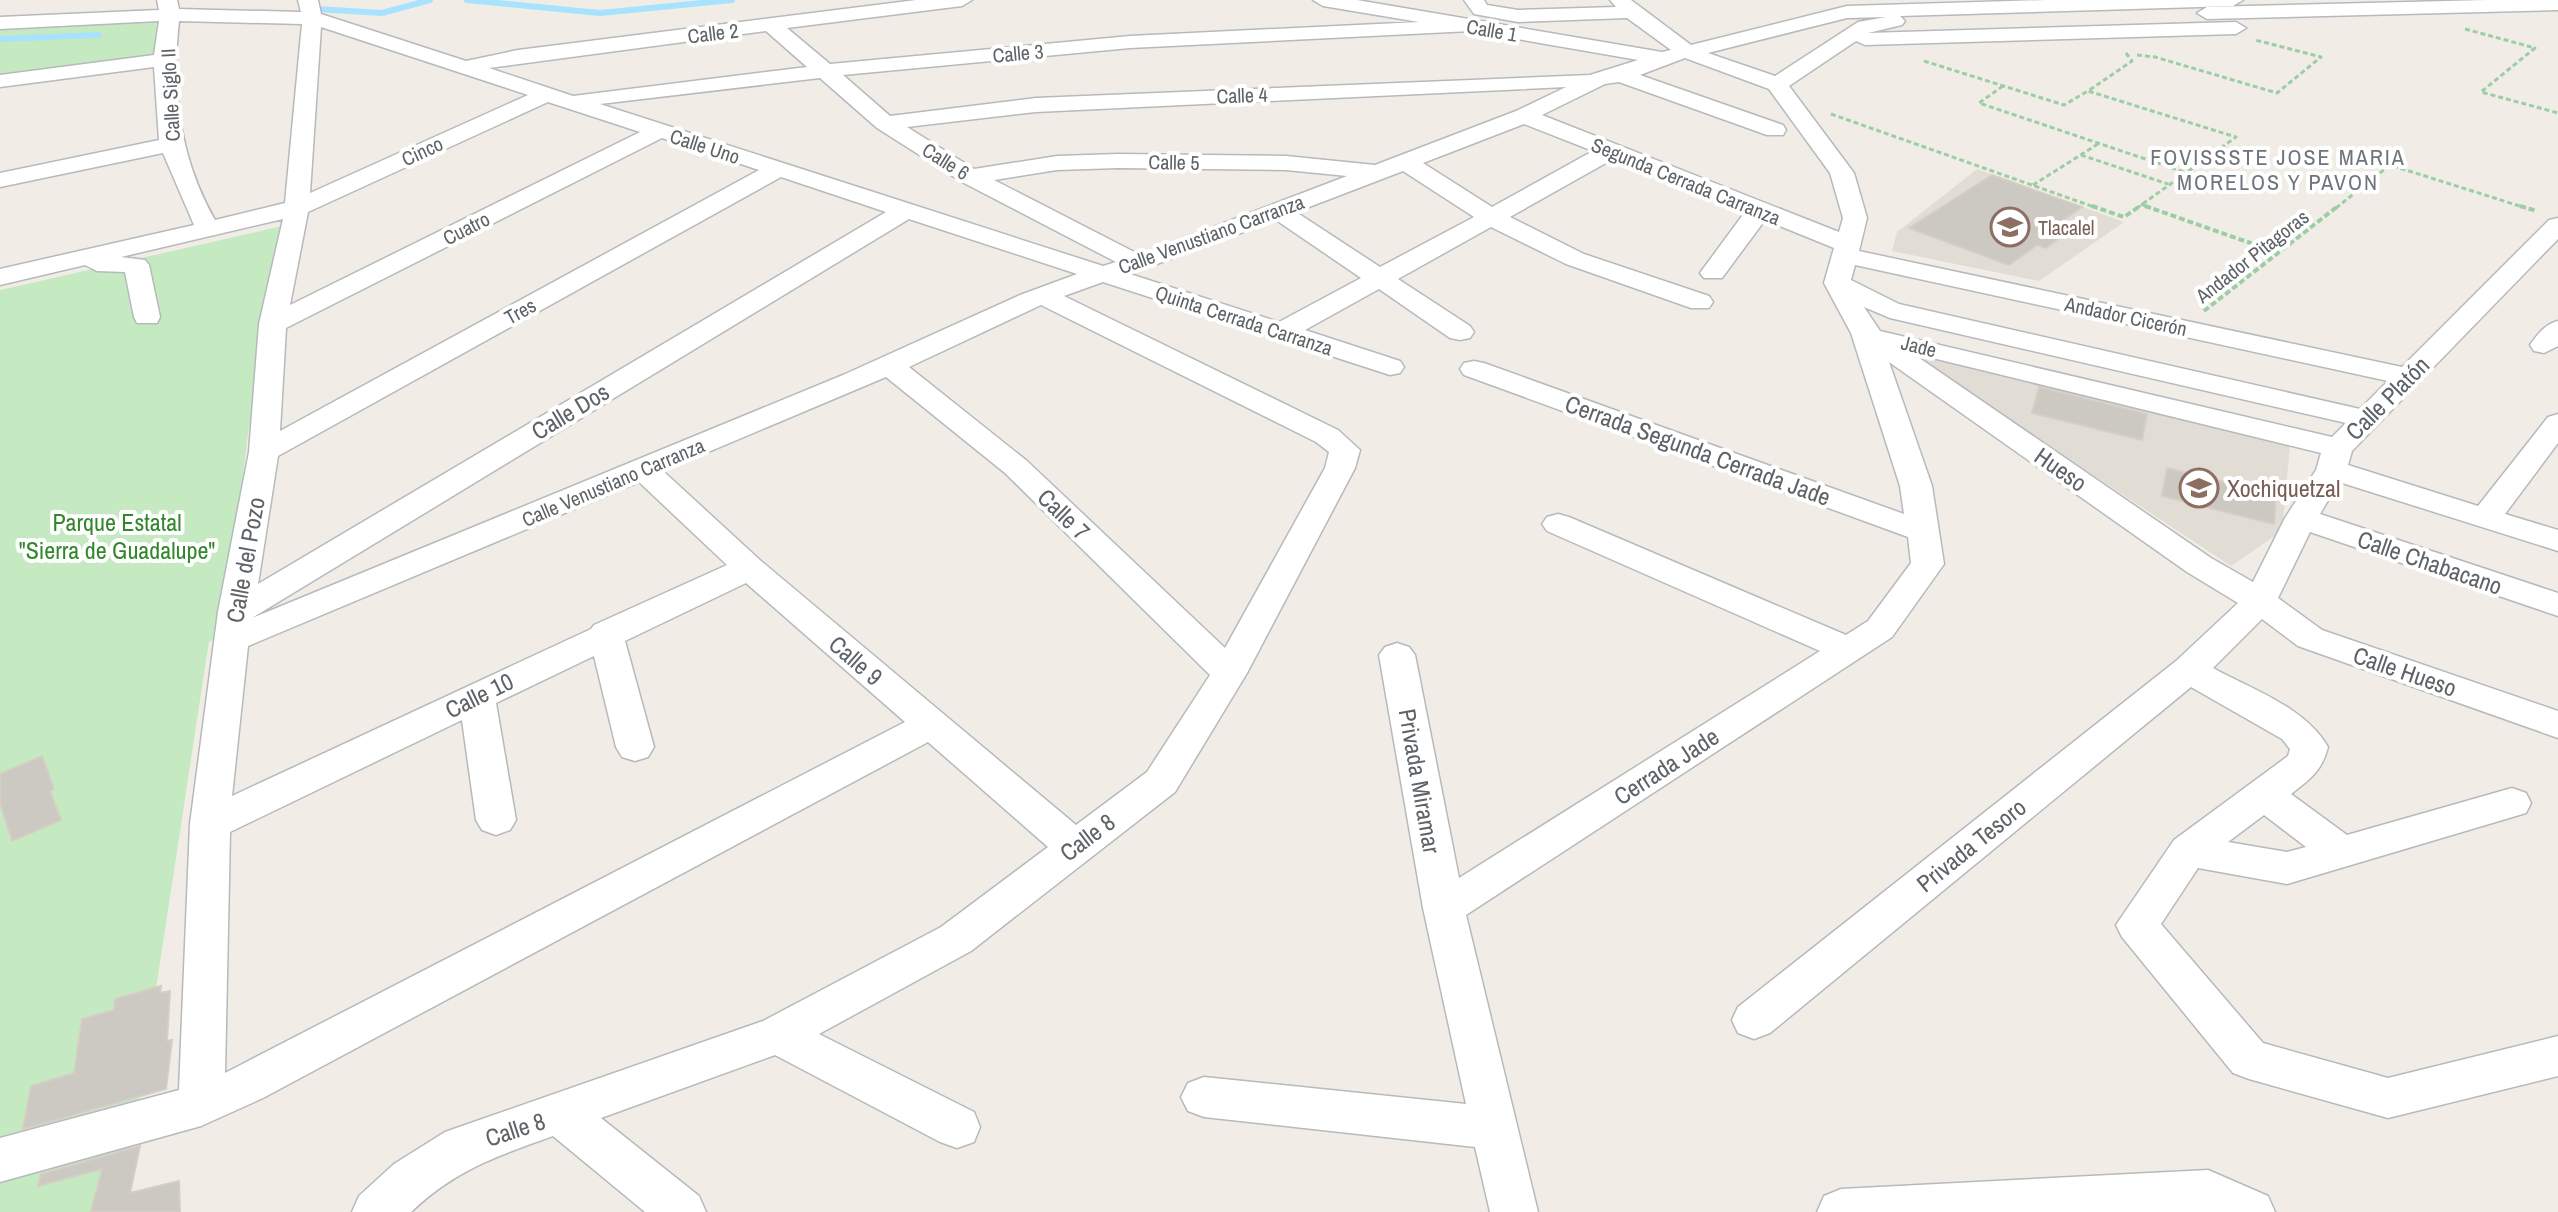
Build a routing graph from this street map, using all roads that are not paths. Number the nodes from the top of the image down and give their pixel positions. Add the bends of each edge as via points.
1 (11, 0) edge
2 (962, 0) edge
3 (1323, 0) edge
4 (1430, 0) edge
5 (1835, 0) edge
6 (2233, 0) edge
7 (2558, 4) edge
8 (1626, 6) edge
9 (168, 8) edge
10 (310, 9) edge
11 (1475, 12) edge
12 (2558, 19) edge
13 (6, 23) edge
14 (773, 26) junction
15 (595, 27) dead end
16 (1753, 37) junction
17 (1844, 40) junction
18 (582, 49) junction
19 (1689, 53) junction
20 (1662, 58) junction
21 (164, 60) junction
22 (1811, 60) junction
23 (465, 68) junction
24 (823, 71) junction
25 (1610, 77) junction
26 (0, 81) edge
27 (1777, 84) junction
28 (558, 98) junction
29 (1524, 116) junction
30 (885, 123) junction
31 (1775, 130) dead end
32 (659, 131) junction
33 (170, 135) junction
34 (67, 145) dead end
35 (1611, 151) junction
36 (1405, 162) junction
37 (777, 170) junction
38 (1379, 171) junction
39 (970, 177) junction
40 (0, 180) edge
41 (297, 208) junction
42 (1277, 210) junction
43 (905, 211) junction
44 (1759, 211) junction
45 (1491, 217) junction
46 (2551, 219) edge
47 (209, 230) junction
48 (1846, 250) junction
49 (73, 261) junction
50 (1139, 264) junction
51 (1099, 273) junction
52 (1713, 273) dead end
53 (0, 277) edge
54 (1381, 278) junction
55 (1837, 283) junction
56 (1043, 296) junction
57 (1700, 302) dead end
58 (147, 317) dead end
59 (273, 324) junction
60 (1282, 332) junction
61 (1460, 332) dead end
62 (1865, 333) junction
63 (890, 366) junction
64 (1390, 367) dead end
65 (1474, 369) dead end
66 (2408, 377) junction
67 (2365, 419) junction
68 (2558, 423) edge
69 (264, 452) junction
70 (2335, 459) junction
71 (643, 469) junction
72 (2486, 517) junction
73 (2301, 518) junction
74 (1558, 524) dead end
75 (1922, 531) junction
76 (2558, 541) edge
77 (749, 568) junction
78 (2260, 601) junction
79 (2558, 605) edge
80 (233, 626) junction
81 (606, 633) junction
82 (1848, 649) junction
83 (1397, 655) dead end
84 (2189, 670) junction
85 (1229, 673) junction
86 (477, 696) junction
87 (931, 724) junction
88 (2558, 725) edge
89 (635, 747) dead end
90 (2264, 794) junction
91 (2512, 803) dead end
92 (496, 820) dead end
93 (210, 824) junction
94 (1074, 846) junction
95 (2188, 851) junction
96 (2341, 852) junction
97 (1444, 908) junction
98 (1754, 1020) dead end
99 (778, 1035) junction
100 (2558, 1056) edge
101 (1204, 1097) dead end
102 (201, 1105) junction
103 (561, 1114) junction
104 (957, 1127) dead end
105 (1495, 1128) junction
106 (0, 1160) edge
107 (376, 1212) edge
108 (682, 1212) edge
109 (1514, 1212) edge
110 (1841, 1212) edge
111 (2251, 1212) edge

1 - 13 street
2 - 14 street, Calle 2
3 - 11 street, Calle 1
4 - 11 street
5 - 16 street via 1726,24
6 - 16 street, Calle Venustiano Carranza via 1847,12
7 - 17 street via 1881,22
8 - 11 street via 1518,16
8 - 19 street
9 - 10 street, Calle Uno
9 - 13 street, Calle Uno
9 - 21 street, Calle Siglo II
10 - 23 street, Calle Uno
10 - 41 street, Calle del Pozo
11 - 20 street, Calle 1
11 - 24 street, Calle 3
12 - 17 street
14 - 18 street, Calle 2
14 - 24 street, Calle 6
15 - 18 street
16 - 19 street, Calle Venustiano Carranza
16 - 22 street
17 - 22 street
18 - 23 street, Calle 2
19 - 20 street, Calle Venustiano Carranza
19 - 27 street
20 - 25 street, Calle Venustiano Carranza
21 - 26 street
21 - 33 street, Calle Siglo II
22 - 27 street
23 - 28 street, Calle Uno
24 - 28 street, Calle 3
24 - 30 street, Calle 6
25 - 29 street, Calle Venustiano Carranza
25 - 30 street, Calle 4 via 1036,105
25 - 31 street
27 - 48 street via 1842,173 1855,218
28 - 32 street, Calle Uno
28 - 41 street, Cinco
29 - 35 street, Segunda Cerrada Carranza
29 - 36 street, Calle Venustiano Carranza
30 - 39 street, Calle 6
32 - 37 street, Calle Uno
32 - 59 street, Cuatro
33 - 34 street
33 - 40 street
33 - 47 street, Calle Siglo II
35 - 44 street, Segunda Cerrada Carranza
35 - 45 street
36 - 38 street, Calle Venustiano Carranza
36 - 45 street
37 - 43 street, Calle Uno
37 - 69 street, Tres
38 - 39 street, Calle 5 via 1286,163 1118,161 1057,163
38 - 42 street, Calle Venustiano Carranza
39 - 50 street, Calle 6
41 - 47 street, Cinco
41 - 59 street, Calle del Pozo
42 - 50 street, Calle Venustiano Carranza
42 - 54 street
43 - 51 street, Calle Uno
43 - 80 street, Calle Dos
44 - 48 street, Segunda Cerrada Carranza
44 - 52 street
45 - 54 street
45 - 57 street via 1575,259
46 - 66 street, Calle Platón
47 - 49 street, Cinco
48 - 55 street
48 - 66 street, Andador Cicerón
49 - 53 street, Cinco
49 - 58 street via 136,265
50 - 51 street, Calle Venustiano Carranza
51 - 56 street, Calle Venustiano Carranza
51 - 60 street, Quinta Cerrada Carranza
54 - 60 street
54 - 61 street
55 - 62 street
55 - 67 street via 1890,310
56 - 63 street, Calle Venustiano Carranza
56 - 85 street, Calle 8 via 1327,436 1345,450
59 - 69 street, Calle del Pozo
60 - 64 street, Quinta Cerrada Carranza
62 - 70 street, Jade
62 - 75 street, Cerrada Jade via 1916,486
62 - 78 street, Hueso via 2199,565
63 - 71 street, Calle Venustiano Carranza
63 - 85 street, Calle 7 via 1016,467
65 - 75 street, Cerrada Segunda Cerrada Jade
66 - 67 street, Calle Platón
67 - 70 street, Calle Platón
68 - 72 street
69 - 80 street, Calle del Pozo
70 - 72 street, Jade
70 - 73 street, Calle Platón
71 - 77 street, Calle 9
71 - 80 street, Calle Venustiano Carranza
72 - 76 street, Jade
73 - 78 street, Calle Platón
73 - 79 street, Calle Chabacano
74 - 82 street
75 - 82 street, Cerrada Jade via 1928,564 1880,629
77 - 81 street, Calle 10
77 - 87 street, Calle 9
78 - 84 street, Privada Tesoro
78 - 88 street, Calle Hueso via 2310,638
80 - 93 street, Calle del Pozo
81 - 86 street, Calle 10
81 - 89 street
82 - 97 street, Cerrada Jade
83 - 97 street, Privada Miramar
84 - 90 street via 2295,730 2309,747 2305,763
84 - 98 street, Privada Tesoro
85 - 94 street, Calle 8 via 1161,782
86 - 92 street
86 - 93 street, Calle 10
87 - 94 street, Calle 9
87 - 102 street
90 - 95 street
90 - 96 street
91 - 96 street
93 - 102 street, Calle del Pozo
94 - 99 street, Calle 8 via 956,939
95 - 96 street via 2287,868
95 - 100 street via 2137,925 2249,1059 2388,1098
97 - 105 street
99 - 103 street, Calle 8
99 - 104 street
101 - 105 street
102 - 106 street
103 - 107 street, Calle 8 via 462,1147 411,1180
103 - 108 street
105 - 109 street
110 - 111 street via 2208,1193

